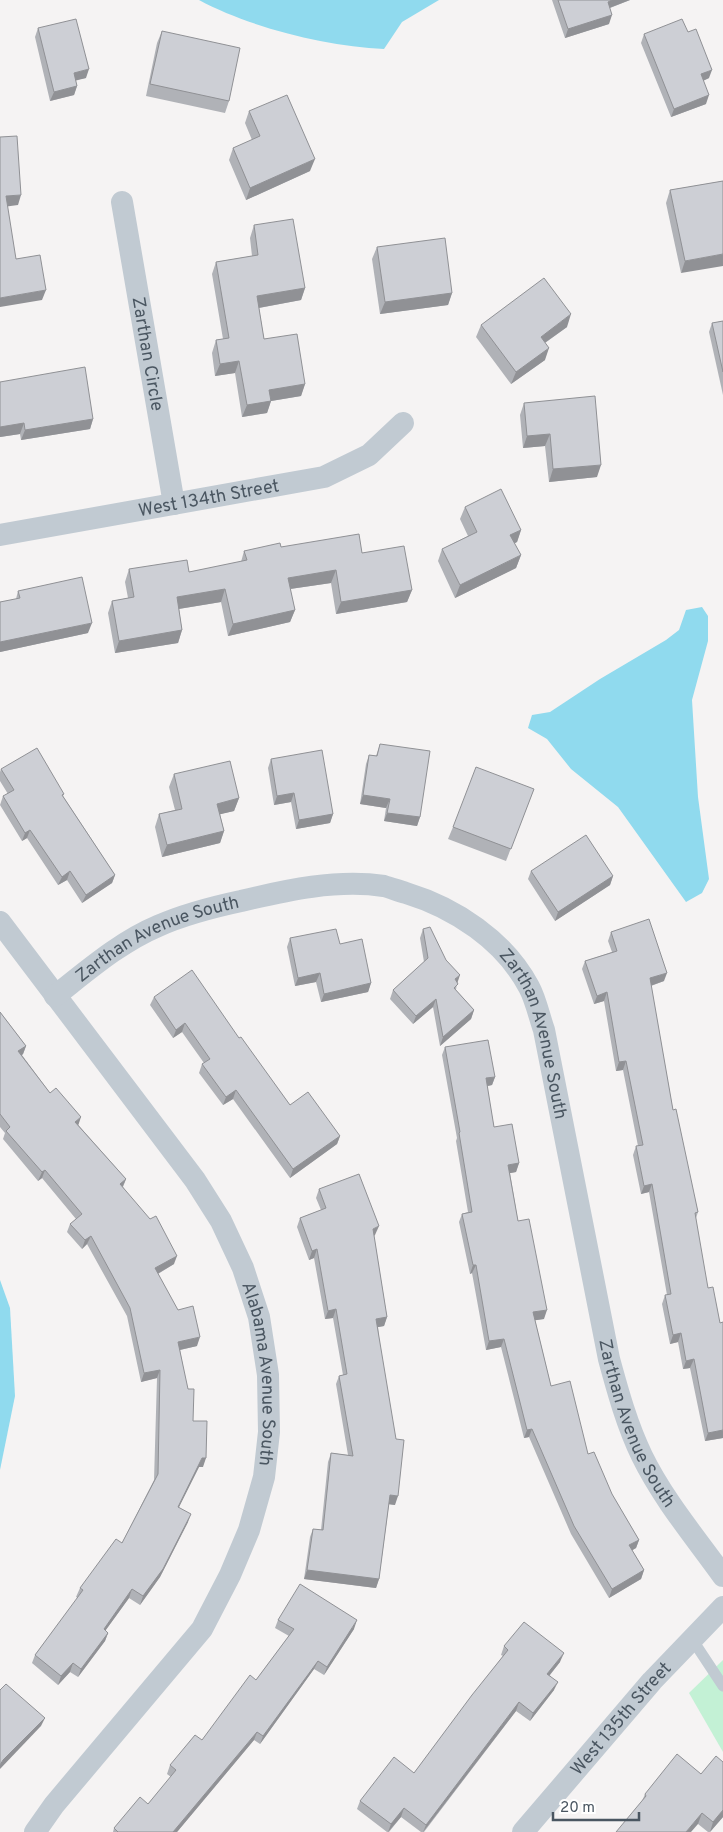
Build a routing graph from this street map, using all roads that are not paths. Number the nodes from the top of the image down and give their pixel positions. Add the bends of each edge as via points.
1 (122, 202) dead end
2 (403, 423) dead end
3 (174, 504) junction
4 (0, 535) edge
5 (0, 922) edge
6 (55, 996) junction
7 (723, 1576) edge
8 (723, 1607) edge
9 (692, 1639) junction
10 (723, 1686) edge
11 (36, 1832) edge
12 (523, 1832) edge

1 - 3 street, Zarthan Circle
2 - 3 street, West 134th Street via 369,456 324,477
3 - 4 street, West 134th Street
5 - 6 street, Alabama Avenue South
6 - 7 street, Zarthan Avenue South via 115,949 157,926 204,909 257,897 349,884 385,886 430,901 467,921 504,952 529,988 544,1030 609,1359 623,1408 642,1456 668,1500
6 - 11 street, Alabama Avenue South via 195,1180 221,1220 243,1268 259,1317 268,1375 270,1432 264,1477 249,1530 202,1629 54,1805
8 - 9 street, West 135th Street
9 - 10 lane
9 - 12 street, West 135th Street

